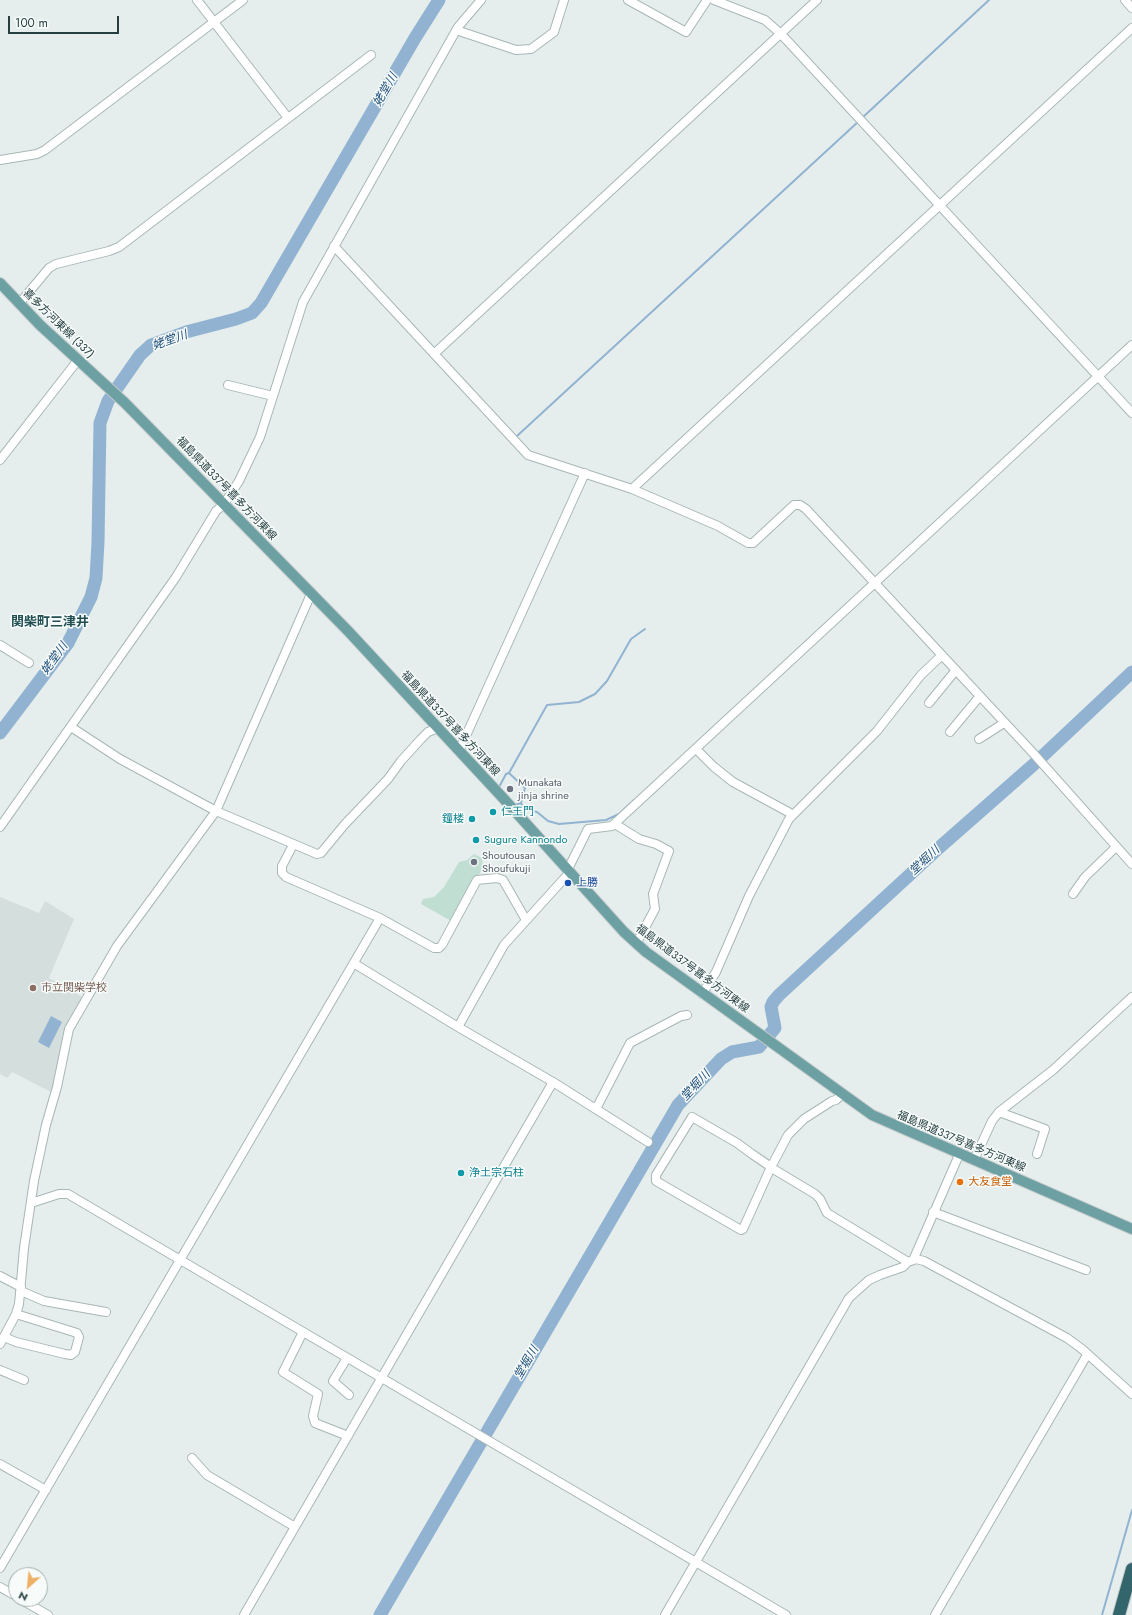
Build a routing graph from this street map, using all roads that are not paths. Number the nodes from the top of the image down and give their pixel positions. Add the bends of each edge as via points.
1 (197, 0) edge
2 (243, 0) edge
3 (481, 0) edge
4 (564, 0) edge
5 (628, 0) edge
6 (707, 0) edge
7 (714, 0) edge
8 (817, 0) edge
9 (1125, 0) edge
10 (1132, 8) edge
11 (214, 22) junction
12 (1132, 28) edge
13 (456, 30) junction
14 (781, 34) junction
15 (371, 55) dead end
16 (288, 118) junction
17 (0, 160) edge
18 (939, 206) junction
19 (334, 246) junction
20 (0, 283) edge
21 (19, 304) junction
22 (1132, 345) edge
23 (435, 353) junction
24 (78, 360) junction
25 (1098, 377) junction
26 (228, 385) dead end
27 (273, 396) junction
28 (125, 403) joint
29 (1132, 413) edge
30 (0, 460) edge
31 (584, 473) junction
32 (632, 489) junction
33 (224, 504) junction
34 (874, 583) junction
35 (311, 594) junction
36 (0, 645) edge
37 (942, 655) junction
38 (29, 664) dead end
39 (956, 670) junction
40 (980, 696) junction
41 (930, 703) dead end
42 (1004, 722) junction
43 (71, 727) junction
44 (438, 728) junction
45 (950, 732) dead end
46 (979, 739) dead end
47 (696, 749) junction
48 (459, 751) junction
49 (216, 811) junction
50 (792, 814) junction
51 (615, 824) junction
52 (0, 827) edge
53 (293, 845) junction
54 (1116, 847) junction
55 (1132, 864) edge
56 (569, 870) junction
57 (1073, 894) dead end
58 (380, 918) junction
59 (526, 920) junction
60 (636, 944) junction
61 (354, 964) junction
62 (702, 994) junction
63 (1132, 997) edge
64 (687, 1015) dead end
65 (458, 1027) junction
66 (553, 1082) junction
67 (842, 1094) junction
68 (596, 1108) junction
69 (999, 1112) junction
70 (648, 1142) dead end
71 (1038, 1154) dead end
72 (959, 1155) junction
73 (974, 1160) junction
74 (771, 1167) junction
75 (31, 1204) junction
76 (933, 1212) junction
77 (1132, 1229) edge
78 (182, 1259) junction
79 (912, 1261) junction
80 (1086, 1270) dead end
81 (0, 1276) edge
82 (21, 1289) junction
83 (106, 1312) dead end
84 (16, 1314) junction
85 (303, 1332) junction
86 (2, 1341) edge
87 (1087, 1355) junction
88 (347, 1358) junction
89 (0, 1370) edge
90 (382, 1378) junction
91 (24, 1380) dead end
92 (1132, 1394) edge
93 (349, 1395) dead end
94 (348, 1436) junction
95 (192, 1458) dead end
96 (0, 1464) edge
97 (46, 1490) junction
98 (295, 1527) junction
99 (695, 1562) junction
100 (0, 1568) edge
101 (1132, 1570) edge
102 (34, 1607) edge
103 (48, 1615) edge
104 (244, 1615) edge
105 (665, 1615) edge
106 (786, 1615) edge
107 (935, 1615) edge
108 (1119, 1615) edge

1 - 11 street
2 - 11 street
3 - 13 street
4 - 13 street via 554,32 531,49 516,50
5 - 6 street via 686,32
7 - 14 street via 765,20
8 - 14 street
9 - 10 street
11 - 16 street
11 - 17 street via 44,150 37,154
12 - 18 street
13 - 19 street
14 - 18 street
14 - 23 street
15 - 16 street
16 - 21 street via 118,246 109,251 49,268
18 - 25 street
18 - 32 street
19 - 23 street
19 - 27 street via 298,313
20 - 21 main road, 喜多方河東線 (337)
21 - 24 main road, 喜多方河東線 (337)
22 - 25 street
23 - 31 street via 528,455
24 - 28 main road, 喜多方河東線 (337)
24 - 30 street
25 - 29 street
25 - 34 street
26 - 27 street
27 - 33 street via 254,452
28 - 33 main road, 福島県道337号喜多方河東線
31 - 32 street
31 - 48 street
32 - 34 street via 718,526 748,543 753,542 794,505 800,505
33 - 35 main road, 福島県道337号喜多方河東線
33 - 43 street via 216,511 176,577 116,659
34 - 37 street
34 - 47 street
35 - 44 main road, 福島県道337号喜多方河東線
35 - 49 street
36 - 38 street
37 - 39 street
37 - 50 street via 921,675 873,736
39 - 40 street
39 - 41 street
40 - 42 street
40 - 45 street
42 - 46 street
42 - 54 street
43 - 49 street via 120,759
43 - 52 street
44 - 48 main road, 福島県道337号喜多方河東線
44 - 53 street via 420,739 388,779 321,853 311,853
47 - 50 street via 733,782
47 - 51 street
48 - 56 main road, 福島県道337号喜多方河東線
49 - 53 street
49 - 75 street via 117,946 68,1029
50 - 62 street via 749,896 716,972
51 - 56 street via 588,829
51 - 60 street via 639,839 669,851 653,894 655,909
53 - 58 street via 282,866 284,876
54 - 55 street
54 - 57 street via 1085,877
56 - 59 street
56 - 60 main road, 福島県道337号喜多方河東線
58 - 59 street via 434,948 439,948 477,880 498,878 504,880
58 - 61 street
59 - 65 street via 504,945
60 - 62 main road, 福島県道337号喜多方河東線
61 - 65 street
61 - 78 street
62 - 67 main road, 福島県道337号喜多方河東線
63 - 69 street via 1053,1070
64 - 68 street via 630,1043
65 - 66 street
66 - 68 street
66 - 90 street
67 - 72 main road, 福島県道337号喜多方河東線 via 872,1115
67 - 74 street via 809,1115 794,1129 785,1140
68 - 70 street
69 - 71 street via 1045,1129
69 - 73 street via 992,1121
72 - 73 main road, 福島県道337号喜多方河東線
72 - 76 street
73 - 77 main road, 福島県道337号喜多方河東線
74 - 74 street via 743,1230 657,1183 655,1179 692,1117 737,1143
74 - 79 street via 815,1194 827,1213
75 - 78 street via 59,1194 68,1194
75 - 82 street
76 - 79 street
76 - 80 street
78 - 85 street
78 - 97 street
79 - 87 street via 924,1261 1067,1338
79 - 99 street via 869,1280 849,1298
81 - 82 street
82 - 83 street via 44,1301
82 - 84 street
84 - 86 street
84 - 86 street via 78,1333 75,1352 71,1355
85 - 88 street
85 - 94 street via 283,1372 318,1394 313,1416 315,1422
87 - 92 street
87 - 107 street
88 - 90 street
88 - 93 street via 333,1381
89 - 91 street
90 - 94 street
90 - 99 street
94 - 98 street
95 - 98 street via 207,1475
96 - 97 street
97 - 100 street
98 - 104 street
99 - 105 street
99 - 106 street
101 - 108 highway
102 - 103 street

